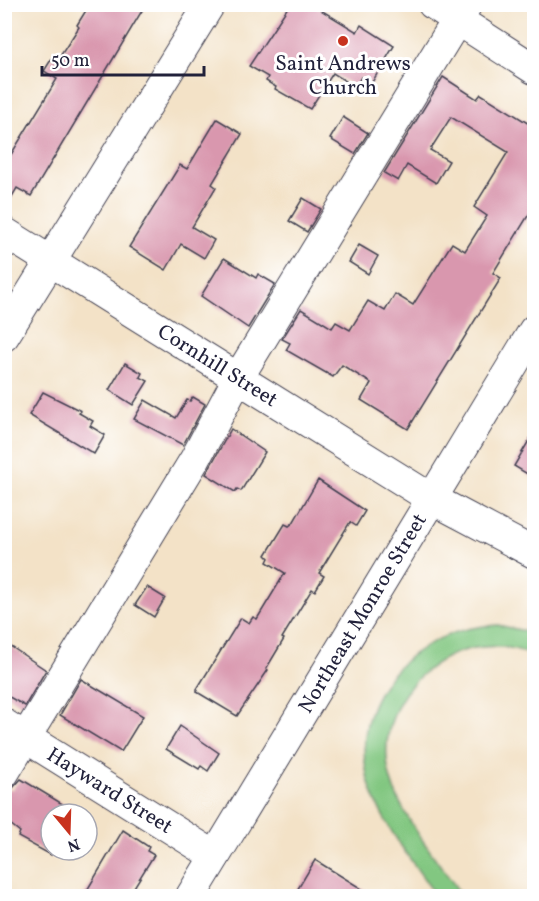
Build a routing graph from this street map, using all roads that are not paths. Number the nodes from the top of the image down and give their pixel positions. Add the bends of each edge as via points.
1 (210, 4) edge
2 (452, 10) edge
3 (534, 69) edge
4 (4, 232) edge
5 (51, 261) junction
6 (534, 330) edge
7 (4, 336) edge
8 (238, 378) junction
9 (432, 499) junction
10 (534, 553) edge
11 (15, 731) edge
12 (4, 773) edge
13 (215, 856) junction
14 (191, 897) edge

1 - 5 street
2 - 3 street
2 - 8 street
4 - 5 street, Cornhill Street
5 - 7 street
5 - 8 street, Cornhill Street
6 - 9 street, Northeast Monroe Street
8 - 9 street, Cornhill Street
8 - 11 street via 195,459
9 - 10 street, Cornhill Street
9 - 13 street, Northeast Monroe Street
11 - 12 street
11 - 13 street, Hayward Street
13 - 14 street, Northeast Monroe Street

